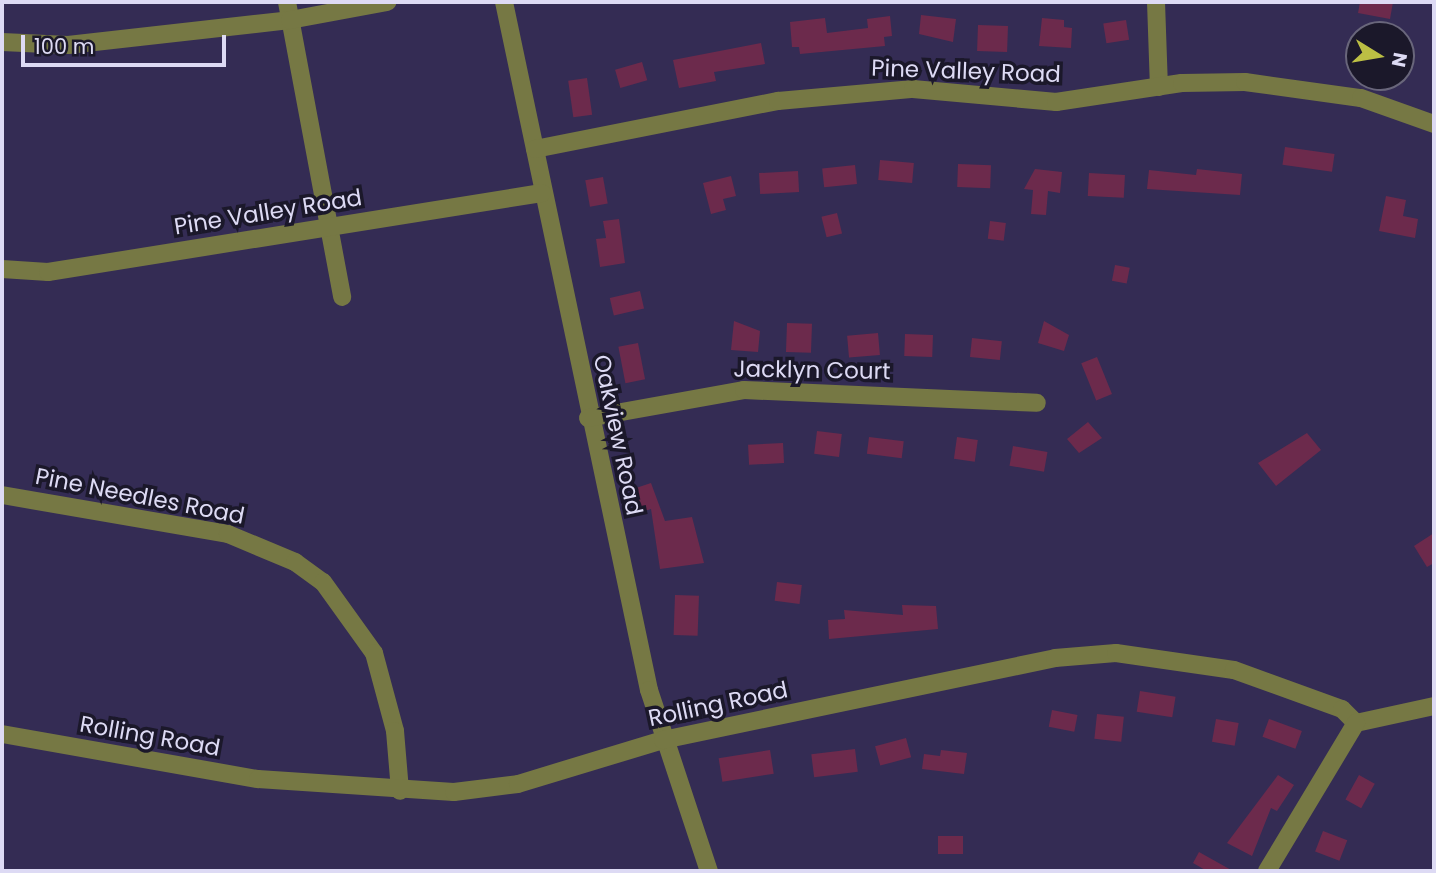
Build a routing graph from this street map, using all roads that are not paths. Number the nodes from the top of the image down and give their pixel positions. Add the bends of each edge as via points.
1 (287, 2) edge
2 (387, 2) edge
3 (504, 2) edge
4 (1156, 2) edge
5 (290, 20) junction
6 (2, 43) edge
7 (1159, 87) junction
8 (1434, 124) edge
9 (535, 149) junction
10 (542, 193) junction
11 (329, 227) junction
12 (2, 269) edge
13 (342, 297) dead end
14 (1037, 403) dead end
15 (589, 418) junction
16 (2, 495) edge
17 (1434, 706) edge
18 (1356, 723) junction
19 (2, 734) edge
20 (663, 740) junction
21 (400, 791) junction
22 (709, 871) edge
23 (1267, 871) edge

1 - 5 street
2 - 5 street
3 - 9 street, Oakview Road
4 - 7 street
5 - 6 street via 68,44
5 - 11 street
7 - 8 street, Pine Valley Road via 1304,87
7 - 9 street, Pine Valley Road via 1056,102 913,89 846,92
9 - 10 street, Oakview Road
10 - 11 street, Pine Valley Road
10 - 15 street, Oakview Road
11 - 12 street, Pine Valley Road via 48,272
11 - 13 street
14 - 15 street, Jacklyn Court via 744,390
15 - 20 street, Oakview Road
16 - 21 street, Pine Needles Road via 228,534 295,562 323,582 374,653 395,731
17 - 18 street
18 - 20 street, Rolling Road via 1342,709 1234,670 1116,653 1055,658
18 - 23 street
19 - 21 street, Rolling Road via 258,779
20 - 21 street, Rolling Road via 518,784
20 - 22 street, Oakview Road

